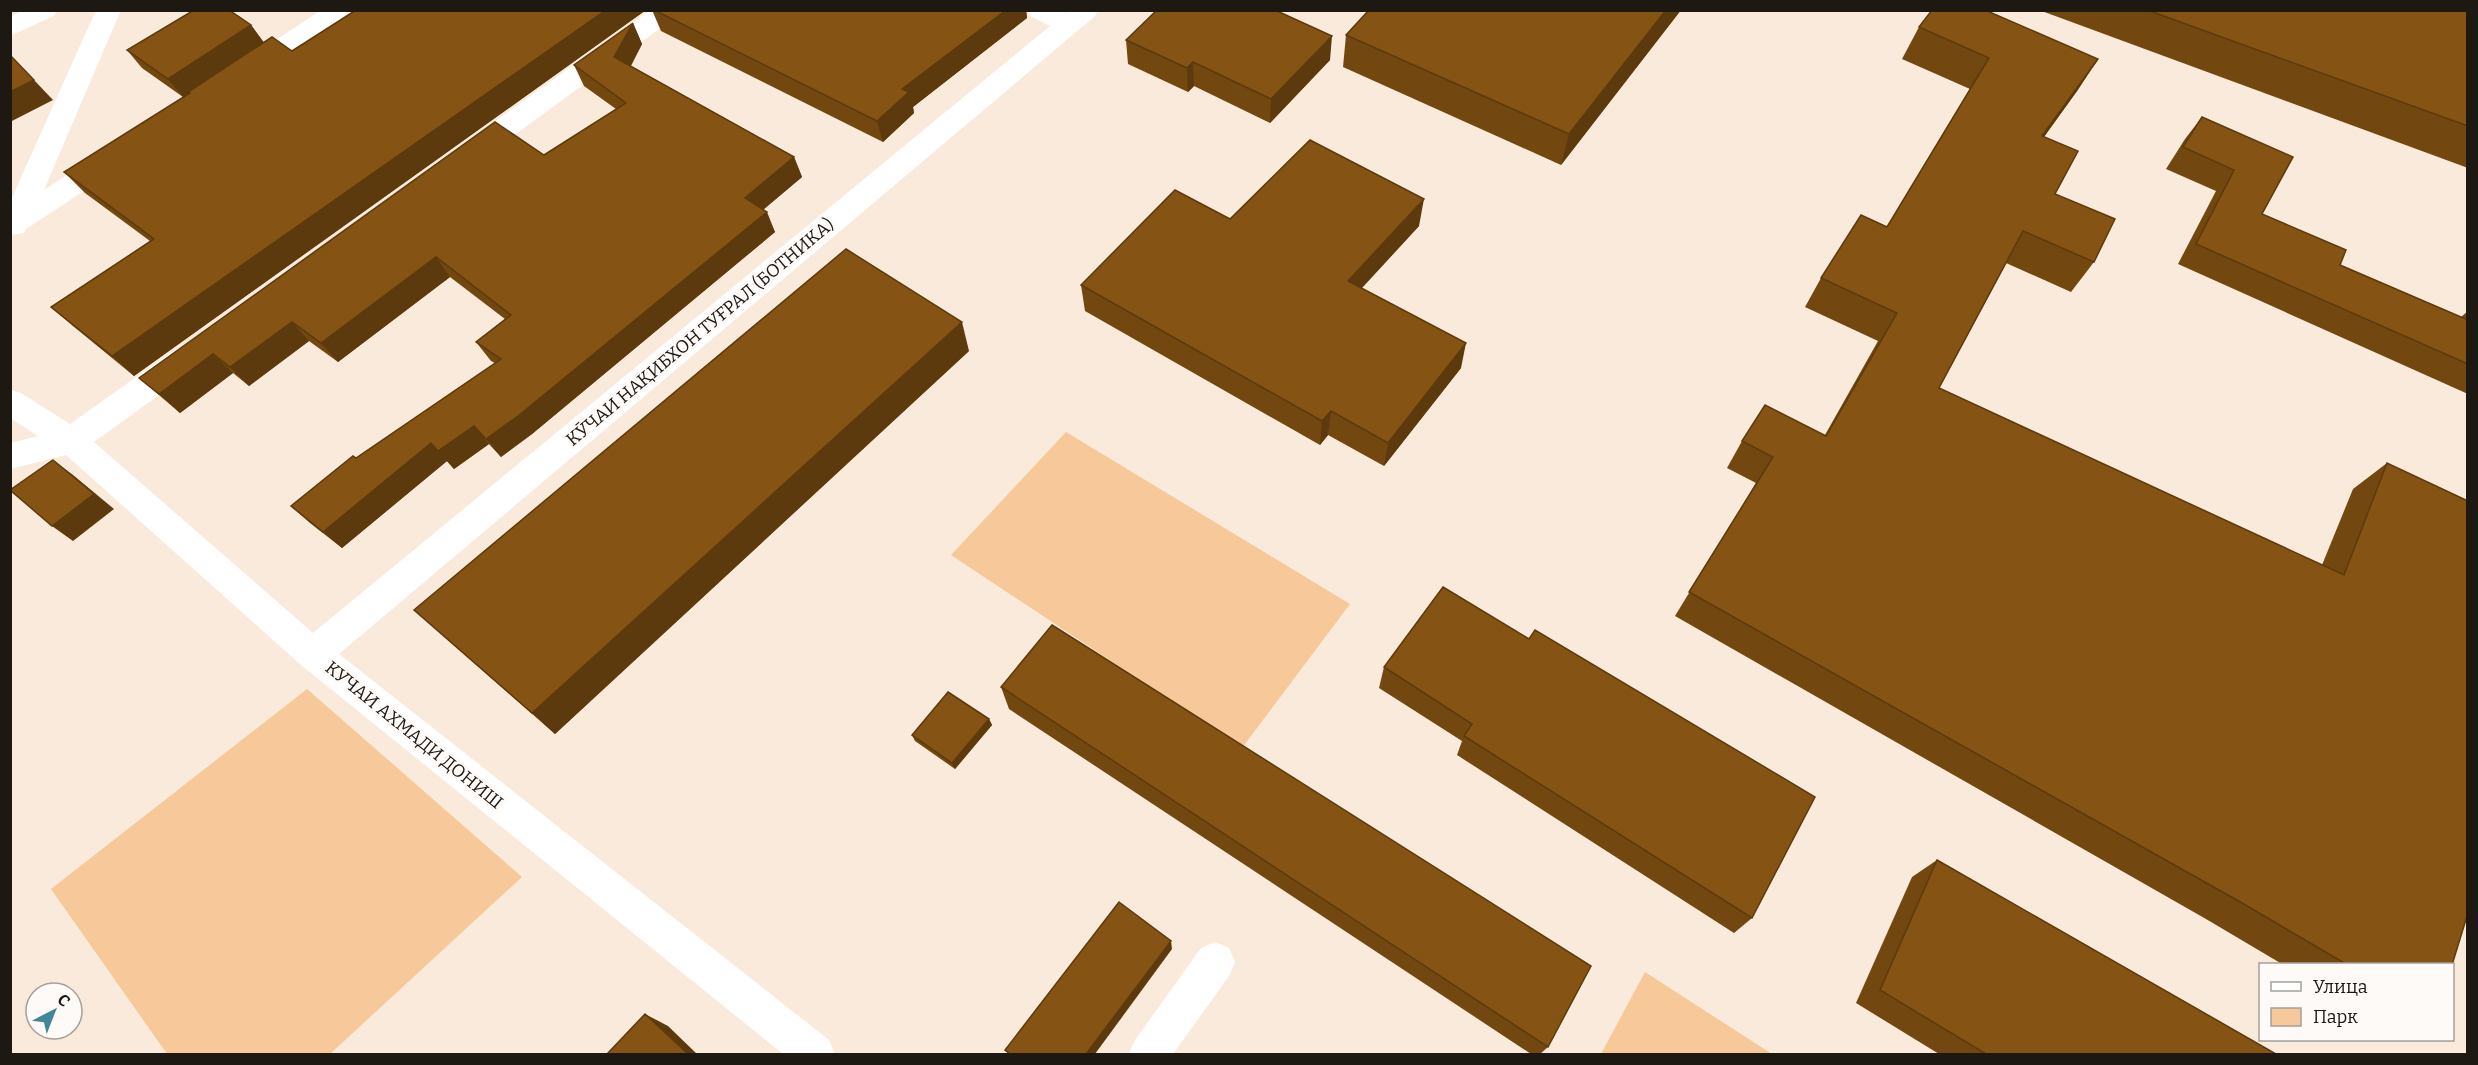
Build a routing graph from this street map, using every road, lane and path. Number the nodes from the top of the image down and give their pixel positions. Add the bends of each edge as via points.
1 (45, 10) edge
2 (109, 10) edge
3 (340, 10) edge
4 (668, 10) edge
5 (1040, 10) edge
6 (1077, 18) edge
7 (10, 28) edge
8 (232, 81) edge
9 (134, 145) edge
10 (446, 170) edge
11 (13, 229) edge
12 (205, 344) edge
13 (10, 402) edge
14 (70, 441) junction
15 (10, 456) edge
16 (313, 654) junction
17 (1215, 962) dead end
18 (815, 1054) edge
19 (1149, 1054) edge

1 - 7 street
2 - 11 street
3 - 8 street
4 - 10 street
5 - 6 street
6 - 16 street, КӮЧАИ НАҚИБХОН ТУҒРАЛ (БОТНИКА)
9 - 11 street
12 - 14 street
13 - 14 street, КУЧАИ АХМАДИ ДОНИШ
14 - 15 street
14 - 16 street, КУЧАИ АХМАДИ ДОНИШ
16 - 18 street, КУЧАИ АХМАДИ ДОНИШ
17 - 19 street

